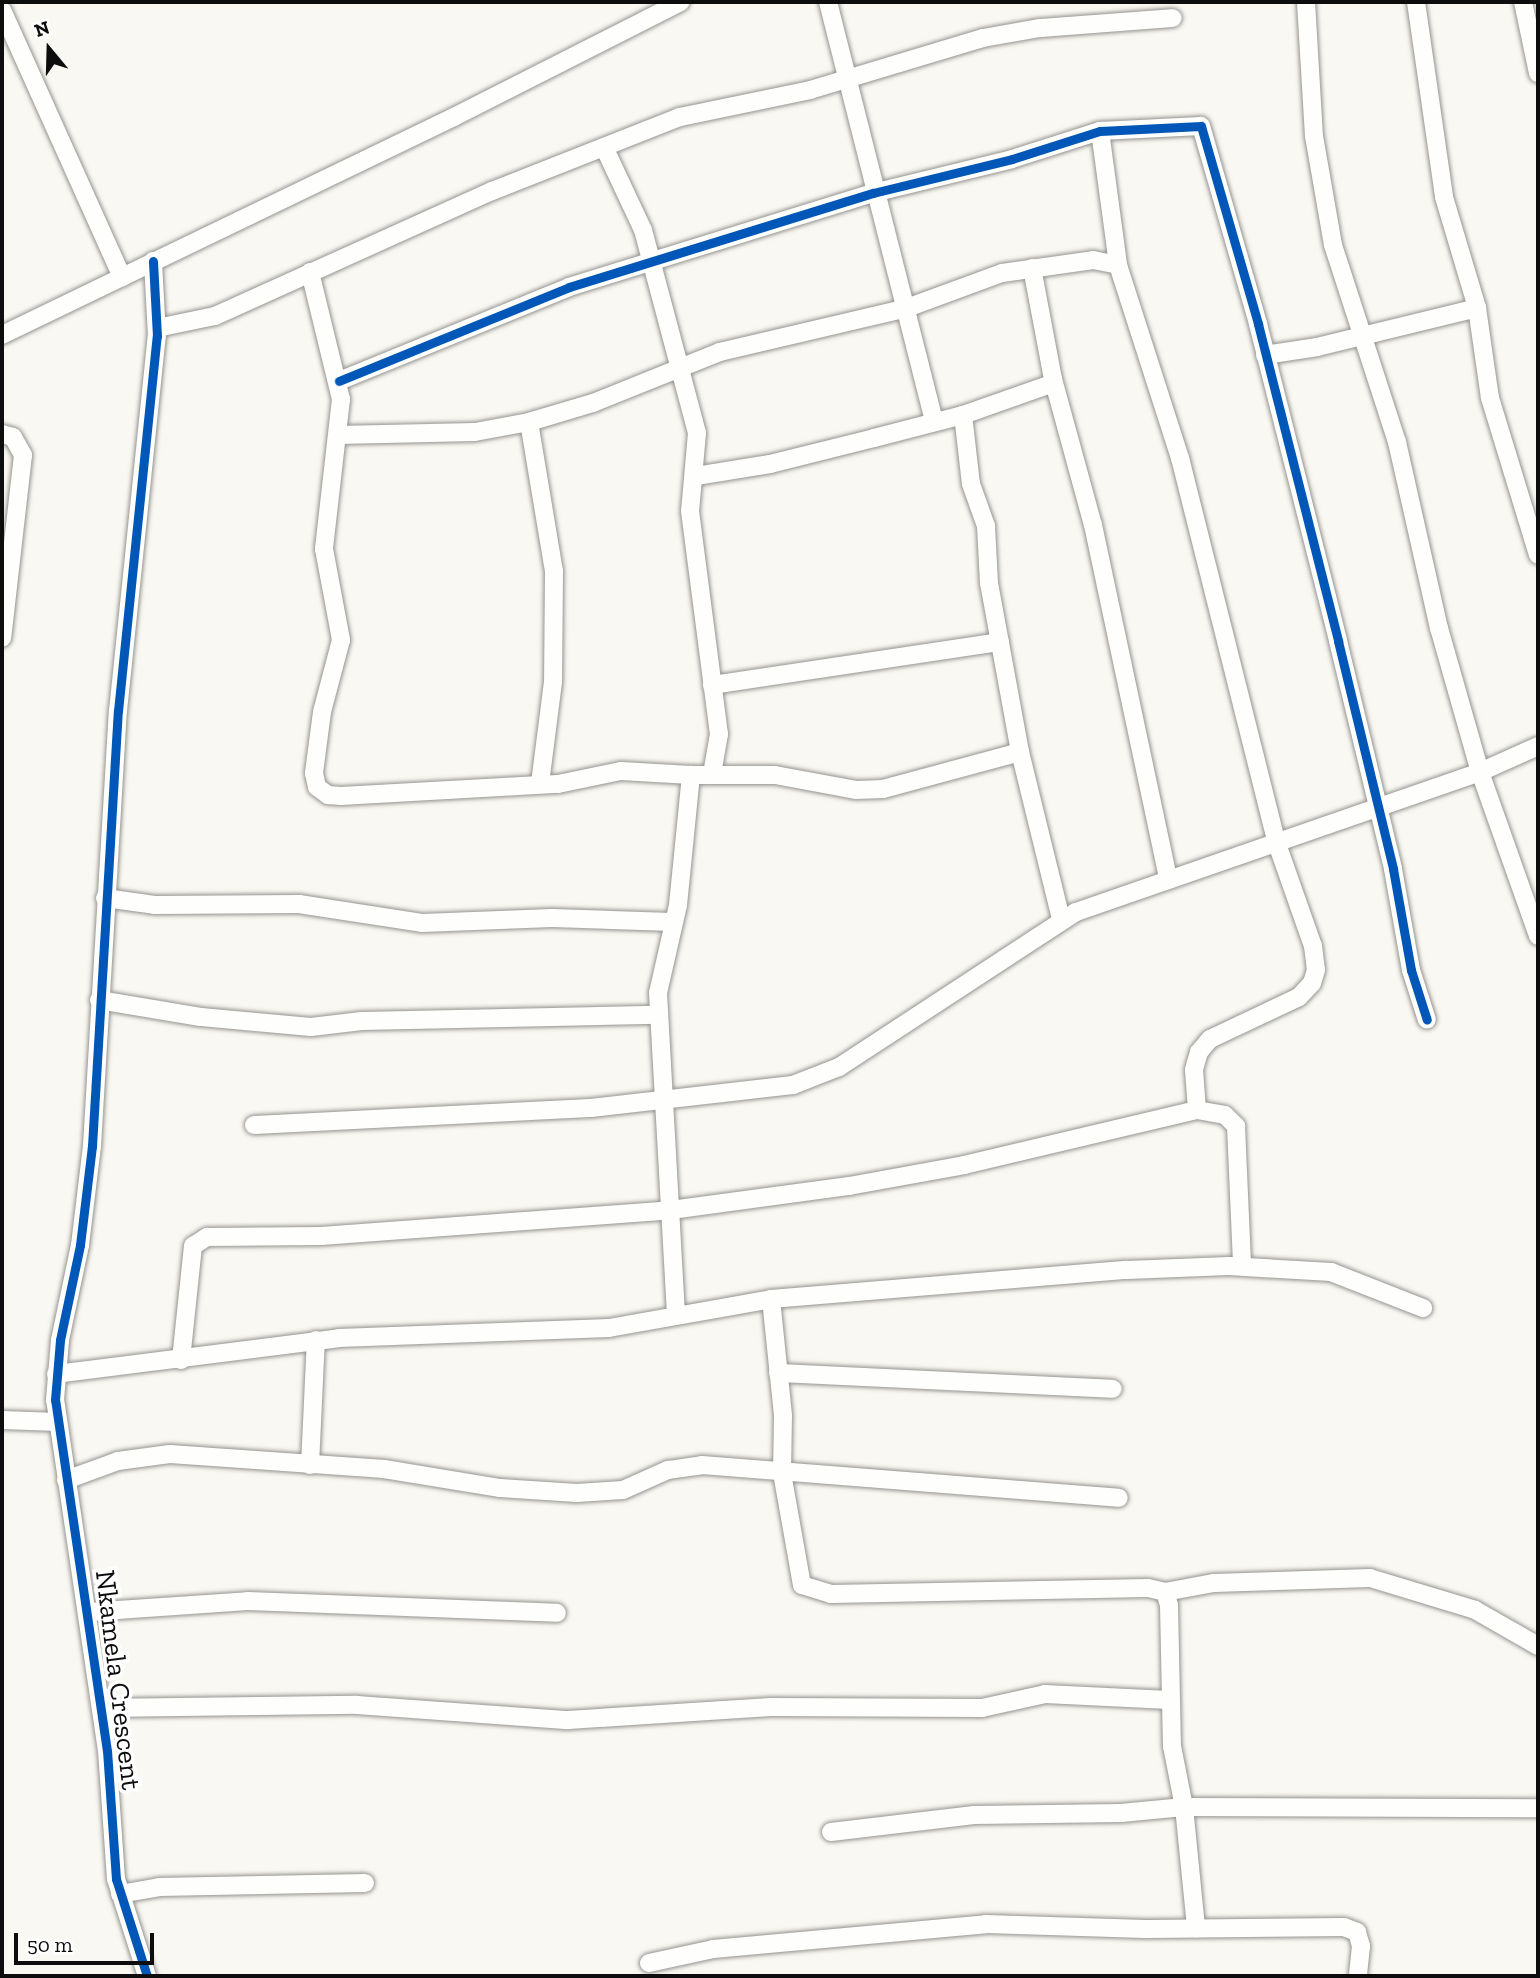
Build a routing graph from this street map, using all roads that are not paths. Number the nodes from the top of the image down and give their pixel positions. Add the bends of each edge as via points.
1 (681, 2) edge
2 (828, 2) edge
3 (1306, 2) edge
4 (1416, 2) edge
5 (1523, 2) edge
6 (2, 10) edge
7 (1173, 18) dead end
8 (1538, 73) edge
9 (848, 78) junction
10 (1100, 131) junction
11 (605, 149) junction
12 (873, 193) junction
13 (652, 260) junction
14 (153, 261) junction
15 (1118, 265) junction
16 (1032, 268) junction
17 (310, 272) junction
18 (122, 277) junction
19 (1477, 308) junction
20 (904, 309) junction
21 (157, 328) junction
22 (2, 335) edge
23 (1361, 335) junction
24 (1265, 355) junction
25 (681, 366) junction
26 (339, 381) junction
27 (1054, 383) junction
28 (963, 415) junction
29 (529, 422) junction
30 (934, 422) junction
31 (2, 434) edge
32 (338, 435) junction
33 (696, 475) junction
34 (1538, 555) edge
35 (2, 638) edge
36 (1000, 642) junction
37 (712, 685) junction
38 (1538, 746) edge
39 (1020, 752) junction
40 (1480, 772) junction
41 (712, 774) junction
42 (691, 775) junction
43 (540, 785) junction
44 (1376, 807) junction
45 (1276, 841) junction
46 (1168, 878) junction
47 (105, 898) junction
48 (1061, 919) junction
49 (672, 922) junction
50 (1538, 936) edge
51 (99, 1000) junction
52 (658, 1015) junction
53 (1427, 1020) dead end
54 (662, 1103) junction
55 (1197, 1110) junction
56 (254, 1125) dead end
57 (671, 1210) junction
58 (1242, 1266) junction
59 (771, 1299) junction
60 (1423, 1308) dead end
61 (676, 1315) junction
62 (316, 1340) junction
63 (181, 1360) junction
64 (778, 1373) junction
65 (56, 1374) junction
66 (1113, 1389) dead end
67 (2, 1420) edge
68 (58, 1422) junction
69 (310, 1465) junction
70 (782, 1473) junction
71 (65, 1476) junction
72 (1119, 1498) dead end
73 (1165, 1592) junction
74 (88, 1612) junction
75 (557, 1613) dead end
76 (1538, 1646) edge
77 (1169, 1700) junction
78 (101, 1708) junction
79 (1184, 1807) junction
80 (1538, 1808) edge
81 (831, 1832) dead end
82 (365, 1883) dead end
83 (120, 1894) junction
84 (1196, 1928) junction
85 (649, 1963) dead end
86 (147, 1976) edge
87 (1358, 1976) edge

1 - 14 street
2 - 9 street
3 - 23 street via 1314,136 1333,245
4 - 19 street via 1444,197
5 - 8 street
6 - 18 street
7 - 9 street via 1040,28 983,38
9 - 11 street via 680,117
9 - 12 street
10 - 12 street via 1012,159
10 - 15 street
10 - 24 street via 1200,126
11 - 13 street via 632,201
11 - 17 street via 524,178
12 - 13 street
12 - 20 street
13 - 25 street
13 - 26 street via 569,287
14 - 18 street
14 - 21 street, Nkamela Crescent
15 - 16 street via 1093,260
15 - 45 street via 1180,458
16 - 20 street via 1002,273
16 - 27 street
17 - 21 street via 215,316
17 - 26 street
18 - 22 street
19 - 23 street
19 - 34 street via 1490,398
20 - 25 street via 720,352
20 - 30 street
21 - 47 street, Nkamela Crescent via 124,633
23 - 24 street
23 - 40 street via 1397,442 1439,628
24 - 44 street
25 - 29 street via 593,403
25 - 33 street via 697,433
26 - 32 street
27 - 28 street
27 - 46 street via 1093,525
28 - 30 street
28 - 36 street via 971,484 986,526 989,583
29 - 32 street via 475,432
29 - 43 street via 554,570 553,682
30 - 33 street via 770,464
31 - 35 street via 13,436 23,455
32 - 43 street via 324,550 341,640 322,712 314,773 317,787 328,795 341,796
33 - 37 street via 690,511
36 - 37 street
36 - 39 street
37 - 41 street via 719,734
38 - 40 street
39 - 41 street via 883,789 856,790 775,775
39 - 48 street
40 - 44 street
40 - 50 street
41 - 42 street
42 - 43 street via 621,771
42 - 49 street
44 - 45 street
44 - 53 street via 1411,970
45 - 46 street
45 - 55 street via 1313,946 1314,976 1299,997 1210,1039 1199,1052 1194,1070
46 - 48 street
47 - 49 street via 155,905 299,904 422,923 552,918
47 - 51 street, Nkamela Crescent
48 - 54 street via 1004,962 940,997 825,1074 760,1092
49 - 52 street via 660,968
51 - 52 street via 201,1017 311,1027 362,1021
51 - 65 street, Nkamela Crescent via 88,1194
52 - 54 street
54 - 56 street
54 - 57 street
55 - 57 street via 964,1165
55 - 58 street via 1225,1115 1236,1126
57 - 61 street
57 - 63 street via 321,1236 207,1237 193,1246
58 - 59 street via 1127,1270
58 - 60 street via 1331,1272
59 - 61 street
59 - 64 street
61 - 62 street via 609,1328
62 - 63 street
62 - 69 street
63 - 65 street
64 - 66 street
64 - 70 street
65 - 68 street, Nkamela Crescent
67 - 68 street
68 - 71 street, Nkamela Crescent
69 - 70 street via 384,1469 500,1488 577,1493 623,1490 668,1470 702,1465
69 - 71 street via 170,1454 118,1461
70 - 72 street
70 - 73 street via 802,1585 816,1592 1148,1588
71 - 74 street, Nkamela Crescent
73 - 76 street via 1214,1583 1370,1578 1475,1610
73 - 77 street via 1169,1605
74 - 75 street via 248,1601
74 - 78 street, Nkamela Crescent
77 - 78 street via 1045,1694 982,1708 771,1707 568,1720 357,1705
77 - 79 street
78 - 83 street, Nkamela Crescent
79 - 80 street
79 - 81 street via 1121,1814 974,1815
79 - 84 street
82 - 83 street via 159,1887
83 - 86 street, Nkamela Crescent
84 - 85 street via 986,1924 713,1950
84 - 87 street via 1344,1927 1357,1932 1361,1946

